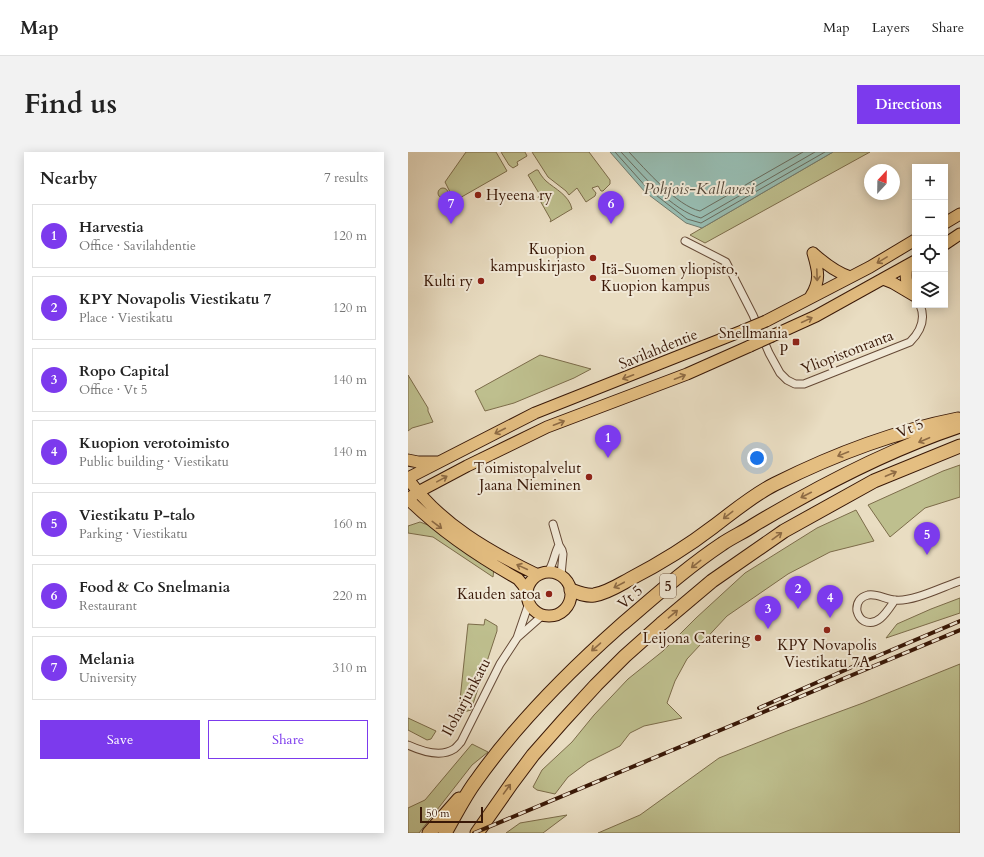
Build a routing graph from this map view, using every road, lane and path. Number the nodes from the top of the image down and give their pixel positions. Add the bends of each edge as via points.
1 (960, 214) edge
2 (948, 221) edge
3 (960, 234) edge
4 (685, 241) dead end
5 (912, 242) edge
6 (948, 242) edge
7 (911, 263) edge
8 (850, 278) junction
9 (883, 279) junction
10 (912, 291) edge
11 (912, 294) edge
12 (811, 296) junction
13 (921, 308) edge
14 (960, 419) edge
15 (960, 426) edge
16 (960, 446) edge
17 (408, 460) edge
18 (439, 462) junction
19 (408, 479) edge
20 (418, 492) junction
21 (408, 499) edge
22 (553, 524) dead end
23 (559, 545) junction
24 (543, 573) junction
25 (561, 575) junction
26 (960, 581) edge
27 (571, 590) junction
28 (528, 597) junction
29 (895, 600) junction
30 (543, 615) junction
31 (517, 638) junction
32 (408, 745) edge
33 (475, 782) junction
34 (429, 833) edge
35 (445, 833) edge
36 (478, 833) edge

1 - 2 main road
3 - 6 main road
4 - 13 street, Yliopistonranta via 726,262 780,373 786,380 795,384 804,384 910,342 918,335 922,324
5 -> 8 main road, Savilahdentie
7 - 9 main road
7 - 10 main road via 905,276
8 - 12 main road, Savilahdentie
8 -> 12 main road via 826,265 813,253 818,280
9 - 11 main road
20 -> 9 main road, bridge via 548,427 686,374 816,316
12 -> 18 main road, Savilahdentie, bridge via 766,321 535,413
14 -> 27 highway via 912,430 866,445 773,485 740,506 696,540 603,593 592,595
15 -> 33 highway, Vt 5 / 5 via 940,432 865,465 784,507 723,543 658,593 583,659 547,695
36 -> 16 highway, 5 via 533,756 596,685 625,656 712,581 784,531 874,482
17 - 18 main road
18 - 19 main road, Savilahdentie
19 - 20 main road
20 - 21 main road
24 -> 20 main road via 506,560 485,548 438,513
21 -> 28 main road via 449,534 518,579
22 - 23 street
23 - 24 street via 553,565
23 - 25 street via 563,554
24 - 25 main road
24 - 28 main road via 533,578 529,585
25 - 27 main road
26 - 29 street via 910,600
27 - 30 main road via 569,603 565,609 553,616
28 - 30 main road via 535,611
28 - 31 street, Iloharjunkatu
29 - 29 street via 886,613 875,621 865,621 858,613 858,601 867,595
30 - 31 street, Iloharjunkatu
31 - 32 street, Iloharjunkatu via 493,676 461,742 454,749 433,753
33 - 34 highway
33 - 35 highway, Vt 5 / 5

